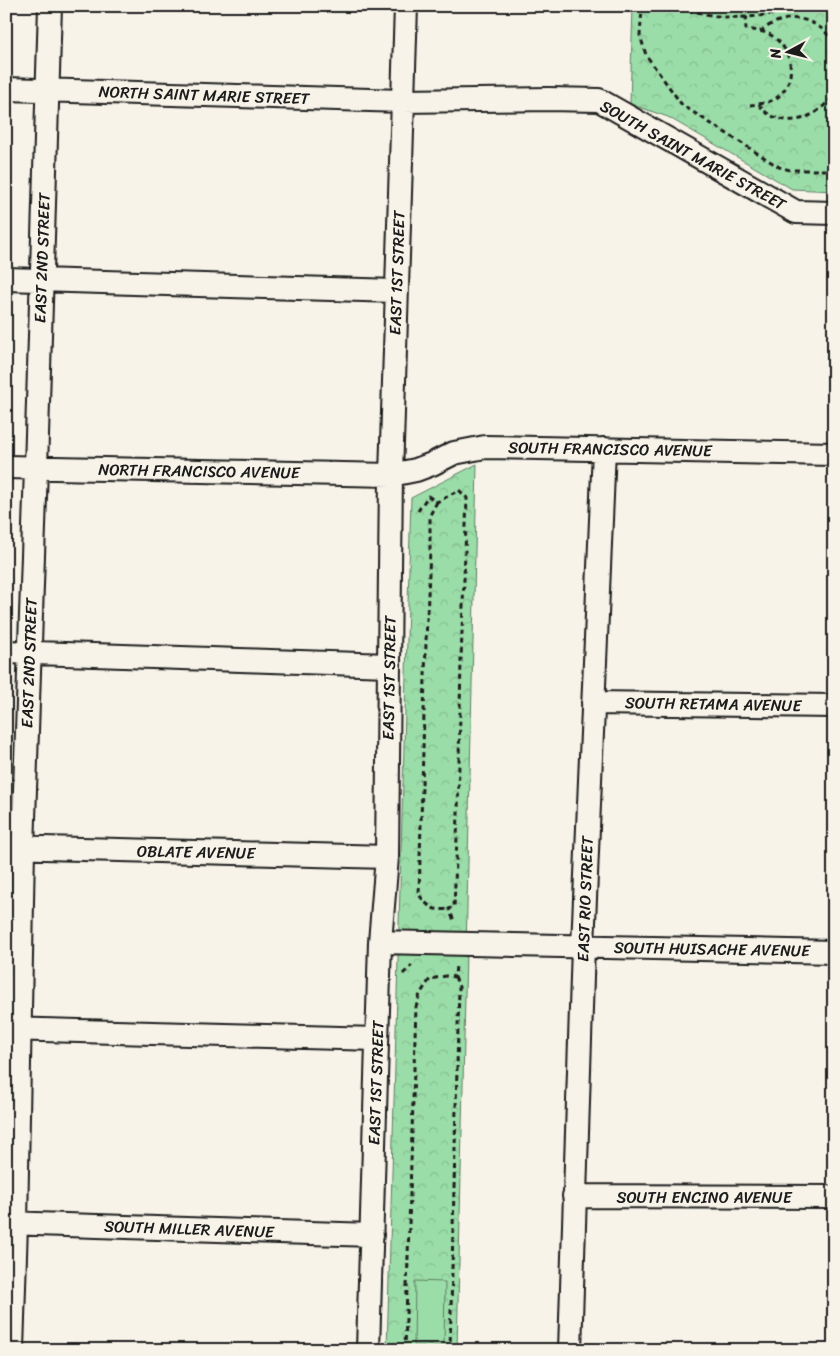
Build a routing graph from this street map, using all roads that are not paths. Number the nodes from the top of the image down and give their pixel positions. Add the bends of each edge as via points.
1 (50, 6) edge
2 (406, 6) edge
3 (6, 89) edge
4 (48, 90) junction
5 (402, 101) junction
6 (834, 213) edge
7 (6, 279) edge
8 (41, 280) junction
9 (396, 291) junction
10 (604, 448) junction
11 (834, 454) edge
12 (6, 467) edge
13 (36, 468) junction
14 (391, 475) junction
15 (6, 652) edge
16 (30, 653) junction
17 (389, 666) junction
18 (593, 703) junction
19 (834, 706) edge
20 (14, 847) edge
21 (387, 857) junction
22 (380, 942) junction
23 (583, 946) junction
24 (834, 952) edge
25 (13, 1030) edge
26 (377, 1039) junction
27 (574, 1196) junction
28 (834, 1198) edge
29 (11, 1223) edge
30 (372, 1235) junction
31 (12, 1350) edge
32 (368, 1350) edge
33 (570, 1350) edge

1 - 4 street, EAST 2ND STREET
2 - 5 street, EAST 1ST STREET
3 - 4 street, NORTH SAINT MARIE STREET
4 - 5 street, NORTH SAINT MARIE STREET
4 - 8 street, EAST 2ND STREET
5 - 6 street, SOUTH SAINT MARIE STREET via 599,100 796,212
5 - 9 street, EAST 1ST STREET
7 - 8 street
8 - 9 street
8 - 13 street, EAST 2ND STREET
9 - 14 street, EAST 1ST STREET
10 - 11 street, SOUTH FRANCISCO AVENUE
10 - 14 street, SOUTH FRANCISCO AVENUE via 484,446 454,453 416,470
10 - 18 street, EAST RIO STREET
12 - 13 street, NORTH FRANCISCO AVENUE
13 - 14 street, NORTH FRANCISCO AVENUE
13 - 16 street, EAST 2ND STREET
14 - 17 street, EAST 1ST STREET
15 - 16 street
16 - 17 street
16 - 20 street, EAST 2ND STREET
17 - 21 street, EAST 1ST STREET
18 - 19 street, SOUTH RETAMA AVENUE
18 - 23 street, EAST RIO STREET
20 - 21 street, OBLATE AVENUE
20 - 25 street, EAST 2ND STREET
21 - 22 street, EAST 1ST STREET
22 - 23 street, SOUTH HUISACHE AVENUE
22 - 26 street, EAST 1ST STREET
23 - 24 street, SOUTH HUISACHE AVENUE
23 - 27 street, EAST RIO STREET
25 - 26 street
25 - 29 street, EAST 2ND STREET
26 - 30 street, EAST 1ST STREET
27 - 28 street, SOUTH ENCINO AVENUE
27 - 33 street, EAST RIO STREET
29 - 30 street, SOUTH MILLER AVENUE
29 - 31 street, EAST 2ND STREET
30 - 32 street, EAST 1ST STREET

